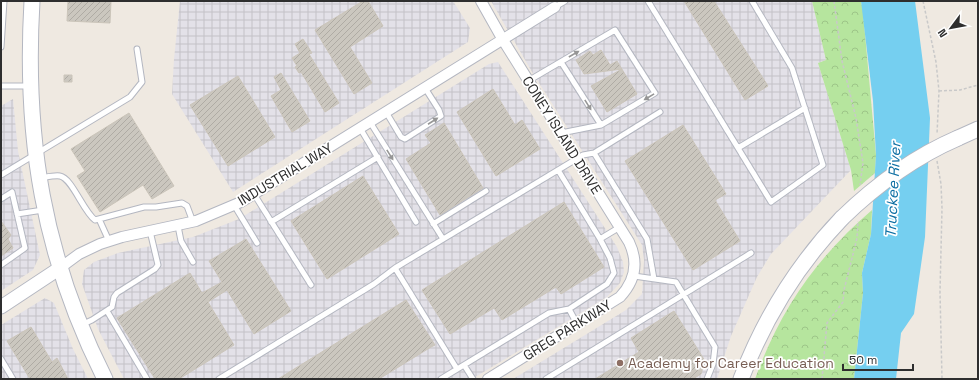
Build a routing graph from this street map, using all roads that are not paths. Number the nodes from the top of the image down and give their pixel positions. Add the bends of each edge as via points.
1 (4, 1) edge
2 (32, 1) edge
3 (481, 1) edge
4 (565, 1) edge
5 (648, 1) edge
6 (752, 1) edge
7 (556, 7) joint
8 (503, 40) junction
9 (1, 47) edge
10 (137, 49) dead end
11 (560, 62) junction
12 (528, 81) junction
13 (1, 86) edge
14 (29, 86) junction
15 (425, 88) junction
16 (805, 108) junction
17 (386, 112) junction
18 (660, 112) dead end
19 (370, 122) junction
20 (601, 125) junction
21 (360, 128) junction
22 (978, 129) edge
23 (561, 133) junction
24 (738, 148) junction
25 (35, 153) junction
26 (594, 153) junction
27 (378, 157) junction
28 (578, 158) junction
29 (558, 170) junction
30 (1, 175) edge
31 (38, 178) junction
32 (486, 191) dead end
33 (254, 194) junction
34 (1, 199) edge
35 (234, 205) junction
36 (44, 210) junction
37 (17, 214) junction
38 (99, 219) junction
39 (193, 222) junction
40 (272, 222) junction
41 (416, 222) dead end
42 (433, 224) junction
43 (178, 226) junction
44 (620, 226) junction
45 (150, 231) junction
46 (443, 239) junction
47 (600, 239) junction
48 (109, 241) junction
49 (257, 243) dead end
50 (751, 253) dead end
51 (193, 262) dead end
52 (1, 265) edge
53 (60, 268) junction
54 (395, 268) junction
55 (634, 274) junction
56 (654, 279) junction
57 (311, 285) dead end
58 (682, 295) junction
59 (2, 303) edge
60 (569, 309) junction
61 (107, 311) junction
62 (577, 324) junction
63 (80, 325) junction
64 (1, 359) edge
65 (464, 365) junction
66 (457, 369) junction
67 (13, 379) edge
68 (105, 379) edge
69 (147, 379) edge
70 (220, 379) edge
71 (441, 379) edge
72 (473, 379) edge
73 (488, 379) edge
74 (546, 379) edge
75 (707, 379) edge
76 (741, 379) edge

1 - 9 lane
2 - 14 main road
3 - 8 street, CONEY ISLAND DRIVE
4 - 7 lane
5 - 24 lane
6 - 16 lane via 792,68
7 - 8 street, INDUSTRIAL WAY
8 - 12 street, CONEY ISLAND DRIVE
8 - 15 street, INDUSTRIAL WAY
10 - 25 lane via 142,82 130,97
11 - 12 lane
11 -> 20 lane
11 -> 20 lane via 615,30 655,93
12 - 23 street, CONEY ISLAND DRIVE
13 - 14 lane
14 - 25 main road
15 - 17 street, INDUSTRIAL WAY
17 -> 15 lane via 401,138 405,139 441,116
16 - 24 lane
16 - 24 lane via 823,165 770,202
17 - 19 street, INDUSTRIAL WAY
18 - 26 lane
19 - 21 street, INDUSTRIAL WAY
19 -> 42 lane
20 - 23 lane
21 - 27 lane
21 - 33 street, INDUSTRIAL WAY
22 - 76 main road, bridge via 924,154 892,176 842,218 812,252 784,292 757,341
23 - 28 street, CONEY ISLAND DRIVE
25 - 30 lane
25 - 31 main road
26 - 28 lane
26 - 56 lane via 647,239
27 - 40 lane
27 - 41 lane
28 - 29 lane
28 - 44 street, CONEY ISLAND DRIVE
29 - 46 lane
29 - 47 lane
31 - 36 main road
31 - 38 lane via 60,176 67,179 88,214 95,220
32 - 42 lane
33 - 35 street, INDUSTRIAL WAY
33 - 40 lane
34 - 37 lane via 12,192
35 - 39 street, INDUSTRIAL WAY
35 - 49 lane
36 - 37 lane
36 - 53 main road
37 - 52 lane via 25,248
38 - 39 lane via 144,207 182,203 187,206
38 - 48 lane
39 - 43 street, INDUSTRIAL WAY
40 - 57 lane
42 - 46 lane
43 - 45 street, INDUSTRIAL WAY
43 - 51 lane via 181,241
44 - 47 lane
44 - 55 street, CONEY ISLAND DRIVE via 633,251
45 - 48 street, INDUSTRIAL WAY
45 - 61 lane via 158,265 117,293 112,307
46 - 54 lane
47 - 60 lane via 610,258 614,273 607,284
48 - 53 street, INDUSTRIAL WAY via 79,254
50 - 58 lane
53 - 59 street, INDUSTRIAL WAY
53 - 63 main road
54 - 66 lane
54 - 70 lane via 374,284
55 - 56 lane
55 - 62 street, GREG PARKWAY via 620,297
56 - 58 lane via 676,282
58 - 74 lane
58 - 75 lane via 715,347 713,364
60 - 62 lane
60 - 65 lane via 548,313
61 - 63 lane
61 - 69 lane
62 - 73 street, GREG PARKWAY
63 - 68 main road
64 - 67 lane
65 - 66 lane
65 - 72 lane
66 - 71 lane

